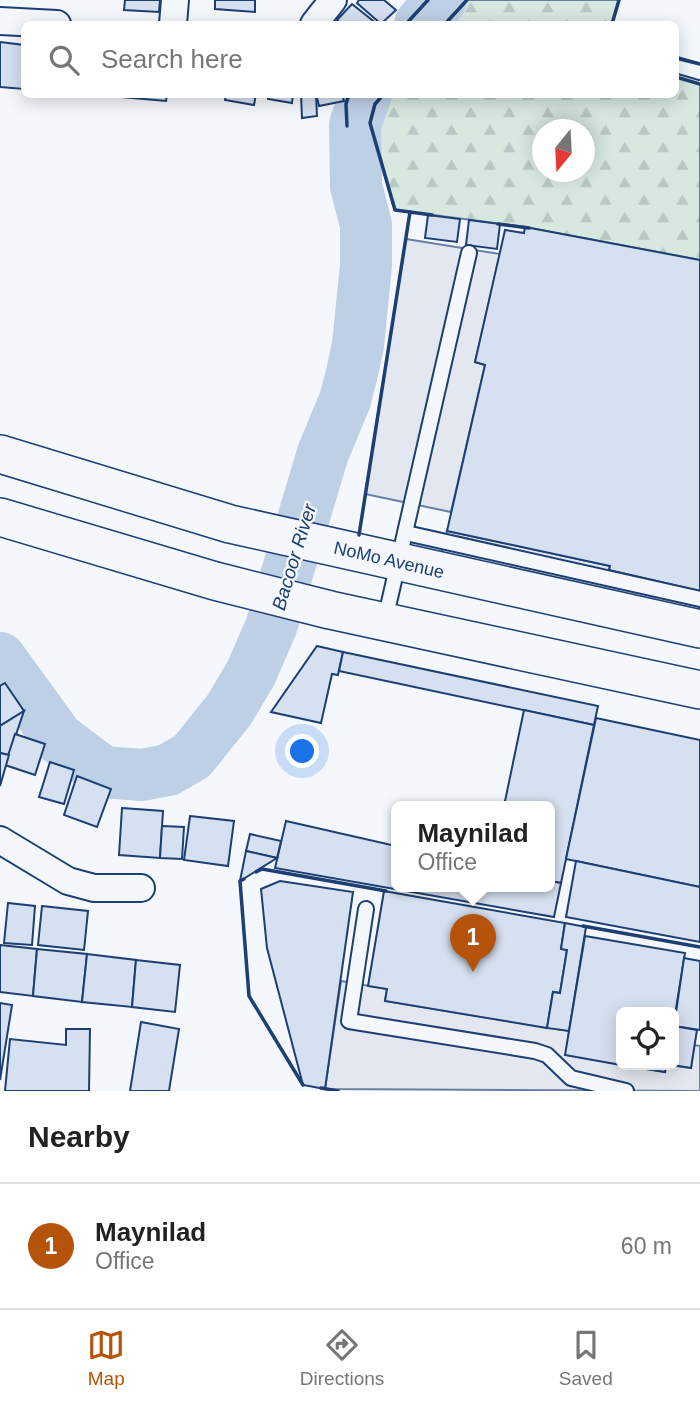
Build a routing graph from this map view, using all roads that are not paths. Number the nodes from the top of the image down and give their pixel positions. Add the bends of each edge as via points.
1 (55, 0) edge
2 (175, 0) edge
3 (333, 0) edge
4 (0, 21) edge
5 (55, 21) edge
6 (173, 21) edge
7 (316, 21) edge
8 (21, 22) edge
9 (679, 66) edge
10 (700, 72) edge
11 (469, 253) dead end
12 (0, 454) edge
13 (0, 517) edge
14 (402, 548) junction
15 (700, 599) edge
16 (384, 622) junction
17 (700, 629) edge
18 (700, 691) edge
19 (0, 840) edge
20 (141, 888) dead end
21 (366, 909) dead end
22 (626, 1091) edge

1 - 5 street
2 - 6 street
3 - 7 street
4 - 8 street
9 - 10 lane
11 - 14 lane
12 - 14 main road, NoMo Avenue via 230,524 345,551
13 - 16 main road via 215,581
14 - 15 lane
14 - 16 lane
14 - 17 main road, NoMo Avenue
16 - 18 main road
19 - 20 street via 68,881 94,888
21 - 22 lane via 349,1021 535,1051 547,1055 571,1078

